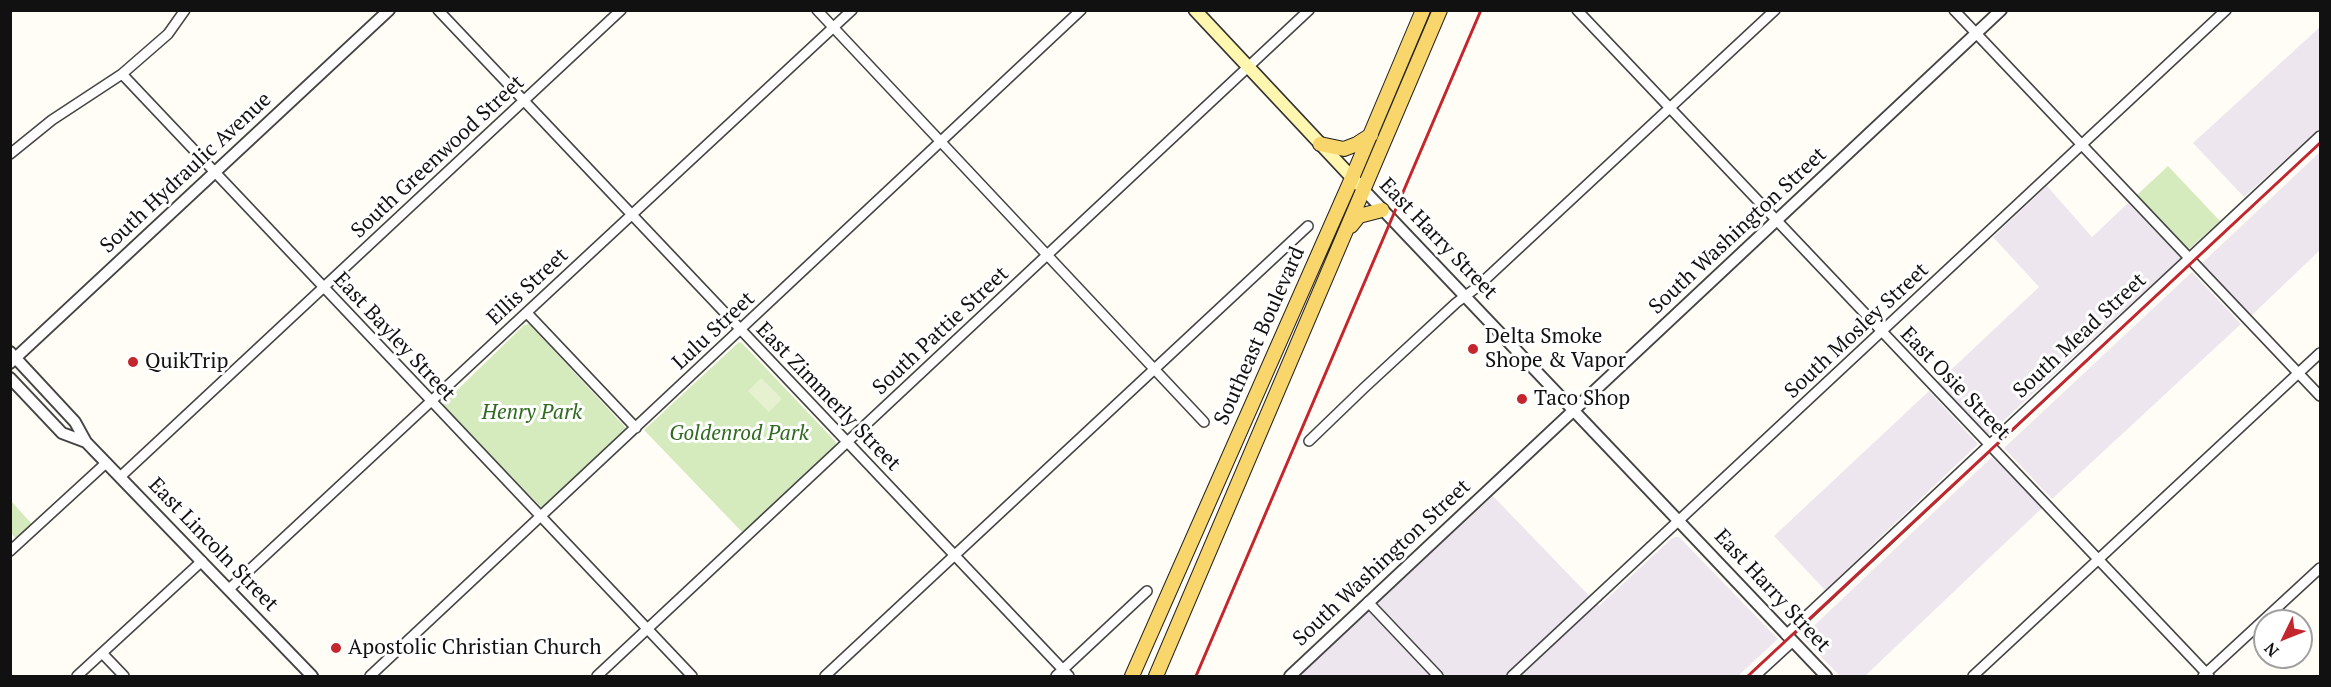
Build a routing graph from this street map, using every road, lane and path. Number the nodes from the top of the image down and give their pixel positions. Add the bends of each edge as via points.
1 (185, 10) edge
2 (388, 10) edge
3 (438, 10) edge
4 (621, 10) edge
5 (817, 10) edge
6 (852, 10) edge
7 (1082, 10) edge
8 (1195, 10) edge
9 (1309, 10) edge
10 (1423, 10) edge
11 (1440, 10) edge
12 (1577, 10) edge
13 (1775, 10) edge
14 (1953, 10) edge
15 (2001, 10) edge
16 (2226, 10) edge
17 (833, 28) junction
18 (1976, 34) junction
19 (1248, 68) junction
20 (122, 74) junction
21 (524, 102) junction
22 (1670, 108) junction
23 (1371, 135) junction
24 (2320, 136) edge
25 (941, 142) junction
26 (1320, 144) junction
27 (2082, 146) junction
28 (10, 154) edge
29 (216, 173) junction
30 (1352, 178) junction
31 (1363, 189) junction
32 (1382, 210) junction
33 (631, 216) junction
34 (1776, 222) junction
35 (1308, 226) dead end
36 (1345, 232) junction
37 (1048, 255) junction
38 (2189, 259) junction
39 (323, 288) junction
40 (1466, 296) junction
41 (527, 313) junction
42 (740, 331) junction
43 (1882, 333) junction
44 (2320, 353) edge
45 (12, 358) edge
46 (1156, 369) junction
47 (2299, 374) junction
48 (10, 378) edge
49 (2320, 396) edge
50 (430, 402) junction
51 (1575, 411) junction
52 (1204, 422) dead end
53 (636, 428) junction
54 (1309, 441) dead end
55 (86, 442) junction
56 (847, 443) junction
57 (1989, 445) junction
58 (106, 463) junction
59 (120, 477) junction
60 (540, 517) junction
61 (1679, 521) junction
62 (10, 551) edge
63 (954, 556) junction
64 (2099, 559) junction
65 (202, 561) junction
66 (2320, 568) edge
67 (229, 590) junction
68 (1147, 591) dead end
69 (1368, 602) junction
70 (647, 630) junction
71 (1789, 638) junction
72 (102, 653) junction
73 (1063, 674) edge
74 (77, 676) edge
75 (124, 676) edge
76 (312, 676) edge
77 (370, 676) edge
78 (597, 676) edge
79 (692, 676) edge
80 (825, 676) edge
81 (1132, 676) edge
82 (1156, 676) edge
83 (1290, 676) edge
84 (1438, 676) edge
85 (1512, 676) edge
86 (1755, 676) edge
87 (1826, 676) edge
88 (1973, 676) edge
89 (2206, 676) edge

1 - 20 street via 168,33
2 - 29 street, South Hydraulic Avenue
3 - 21 street, East Zimmerly Street
4 - 21 street, South Greenwood Street
5 - 17 street
6 - 17 street, Ellis Street
7 - 25 street, Lulu Street
8 - 19 main road, East Harry Street
9 - 19 street, South Pattie Street
10 - 23 main road, Southeast Boulevard
11 - 31 main road, Southeast Boulevard
12 - 22 street, East Osie Street
13 - 22 street
14 - 18 street
15 - 18 street, South Washington Street
16 - 27 street, South Mosley Street
17 - 25 street
17 - 33 street, Ellis Street
18 - 27 street
18 - 34 street, South Washington Street
19 - 26 main road, East Harry Street
19 - 37 street, South Pattie Street
20 - 28 street via 52,120
20 - 29 street, East Bayley Street
21 - 33 street, East Zimmerly Street
21 - 39 street, South Greenwood Street
22 - 34 street, East Osie Street
22 - 40 street
23 - 26 main road via 1344,149
23 - 30 main road, Southeast Boulevard
24 - 38 street, South Mead Street
25 - 37 street
25 - 42 street, Lulu Street
26 - 30 main road, East Harry Street
27 - 38 street
27 - 43 street, South Mosley Street
29 - 39 street, East Bayley Street
29 - 45 street, South Hydraulic Avenue
30 - 31 main road, East Harry Street
30 - 81 main road, Southeast Boulevard
31 - 32 street, East Harry Street
31 - 36 main road, Southeast Boulevard
32 - 36 main road via 1359,216
32 - 40 street, East Harry Street
33 - 41 street, Ellis Street
33 - 42 street, East Zimmerly Street
34 - 43 street, East Osie Street
34 - 51 street, South Washington Street
35 - 46 street
36 - 82 main road, Southeast Boulevard
37 - 46 street
37 - 56 street, South Pattie Street
38 - 47 street
38 - 57 street, South Mead Street
39 - 50 street, East Bayley Street
39 - 59 street, South Greenwood Street
40 - 51 street, East Harry Street
40 - 54 street
41 - 50 street, Ellis Street
41 - 53 street
42 - 53 street, Lulu Street
42 - 56 street, East Zimmerly Street
43 - 57 street, East Osie Street
43 - 61 street, South Mosley Street
44 - 47 street
45 - 55 street, East Lincoln Street via 75,422
46 - 52 street
46 - 63 street
47 - 49 street
47 - 64 street
48 - 55 street, East Lincoln Street via 62,433
50 - 60 street, East Bayley Street
50 - 67 street, Ellis Street
51 - 61 street, East Harry Street
51 - 69 street, South Washington Street
53 - 60 street, Lulu Street
55 - 58 street, East Lincoln Street
56 - 63 street, East Zimmerly Street
56 - 70 street, South Pattie Street
57 - 64 street, East Osie Street
57 - 71 street, South Mead Street
58 - 59 street, East Lincoln Street
58 - 62 street
59 - 65 street, East Lincoln Street
60 - 70 street, East Bayley Street
60 - 77 street, Lulu Street
61 - 71 street, East Harry Street
61 - 85 street, South Mosley Street
63 - 73 street, East Zimmerly Street
63 - 80 street
64 - 88 street
64 - 89 street, East Osie Street
65 - 67 street, East Lincoln Street
65 - 72 street
66 - 89 street
67 - 76 street, East Lincoln Street
68 - 73 street
69 - 83 street, South Washington Street
69 - 84 street
70 - 78 street, South Pattie Street
70 - 79 street, East Bayley Street
71 - 86 street, South Mead Street
71 - 87 street, East Harry Street
72 - 74 street
72 - 75 street

